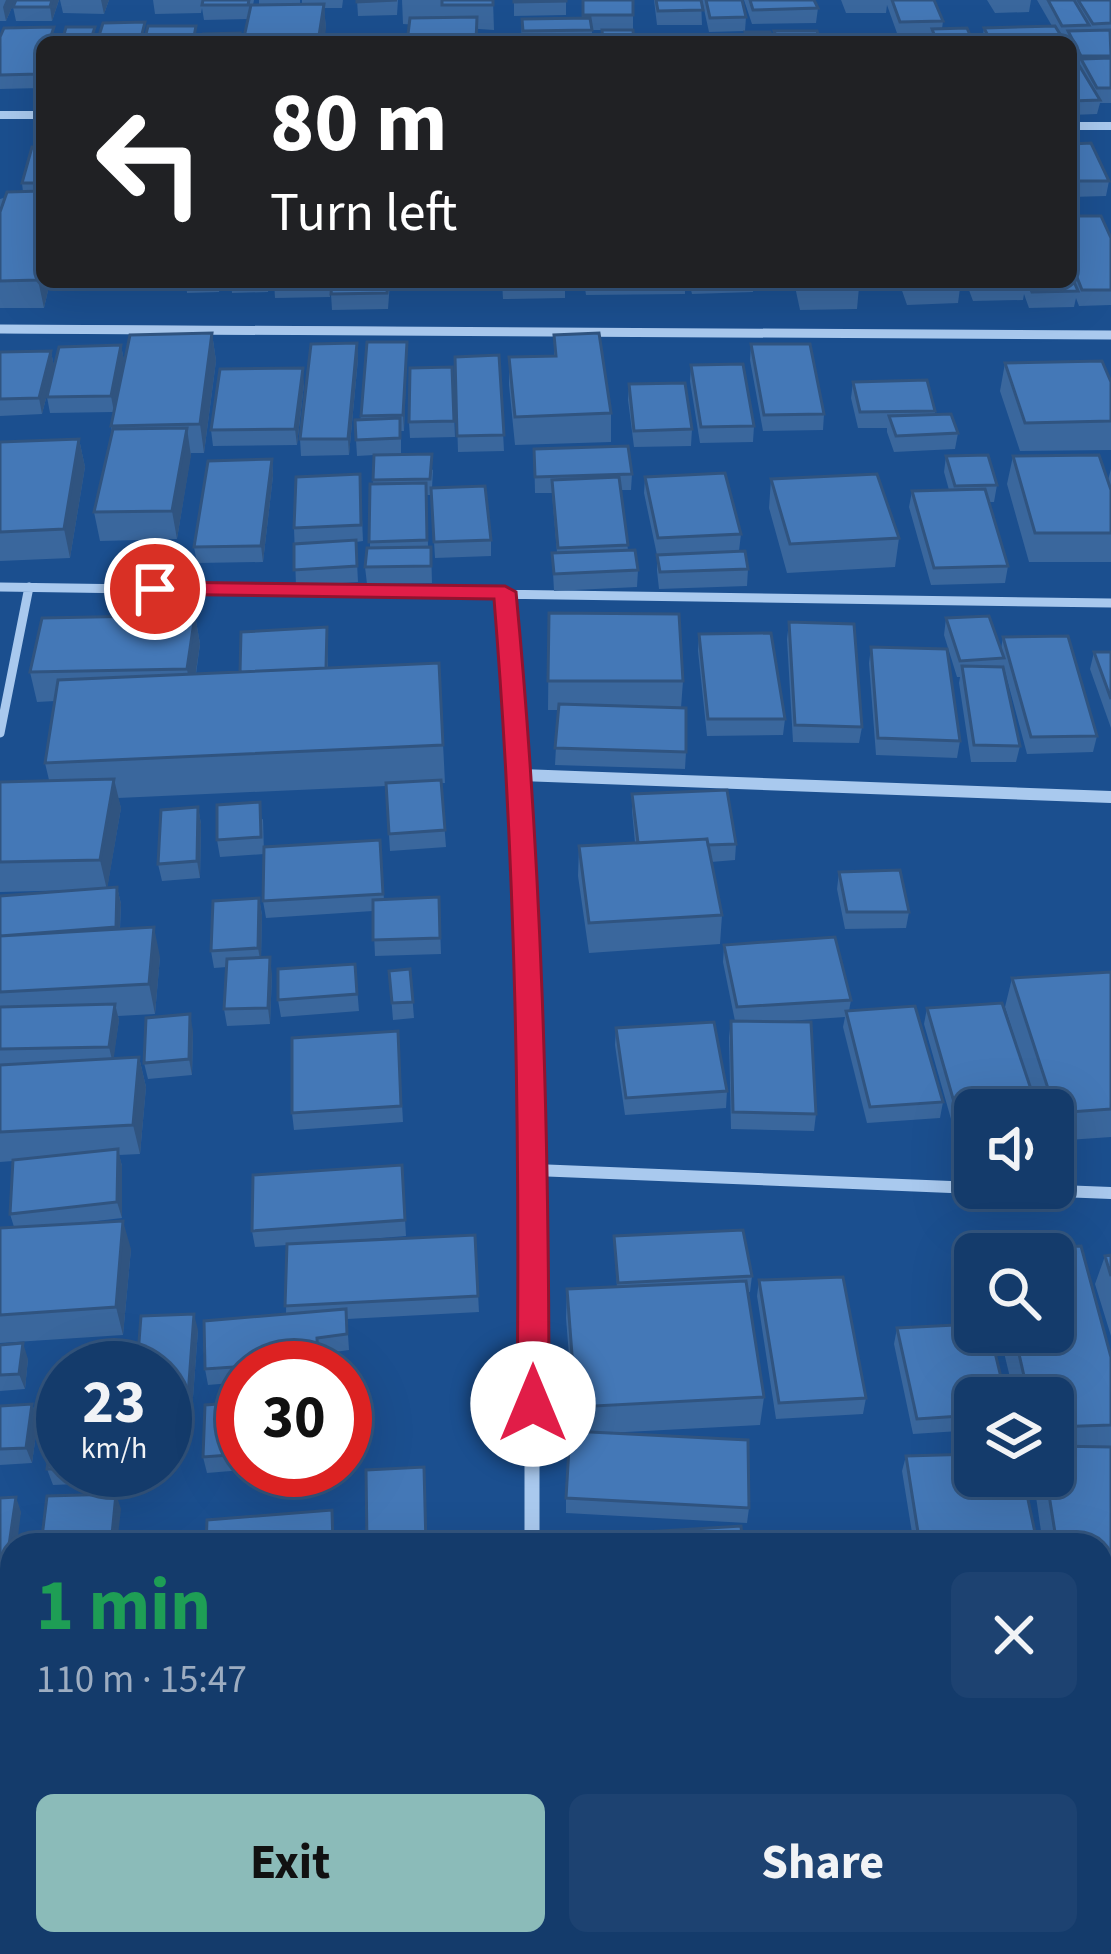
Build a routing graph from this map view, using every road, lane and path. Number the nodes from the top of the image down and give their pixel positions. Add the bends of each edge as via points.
1 (0, 115) edge
2 (36, 115) edge
3 (1077, 126) edge
4 (1111, 126) edge
5 (0, 329) edge
6 (1111, 335) edge
7 (0, 587) edge
8 (29, 587) junction
9 (505, 592) junction
10 (1111, 602) edge
11 (0, 734) edge
12 (521, 775) junction
13 (1111, 797) edge
14 (535, 1170) junction
15 (954, 1187) edge
16 (1074, 1192) edge
17 (1111, 1193) edge
18 (532, 1533) edge

1 - 2 street
3 - 4 street
5 - 6 street
7 - 8 street
8 - 9 street
8 - 11 street
9 - 10 street
9 - 12 street
12 - 13 street
12 - 14 street
14 - 15 street
14 - 18 street
16 - 17 street

